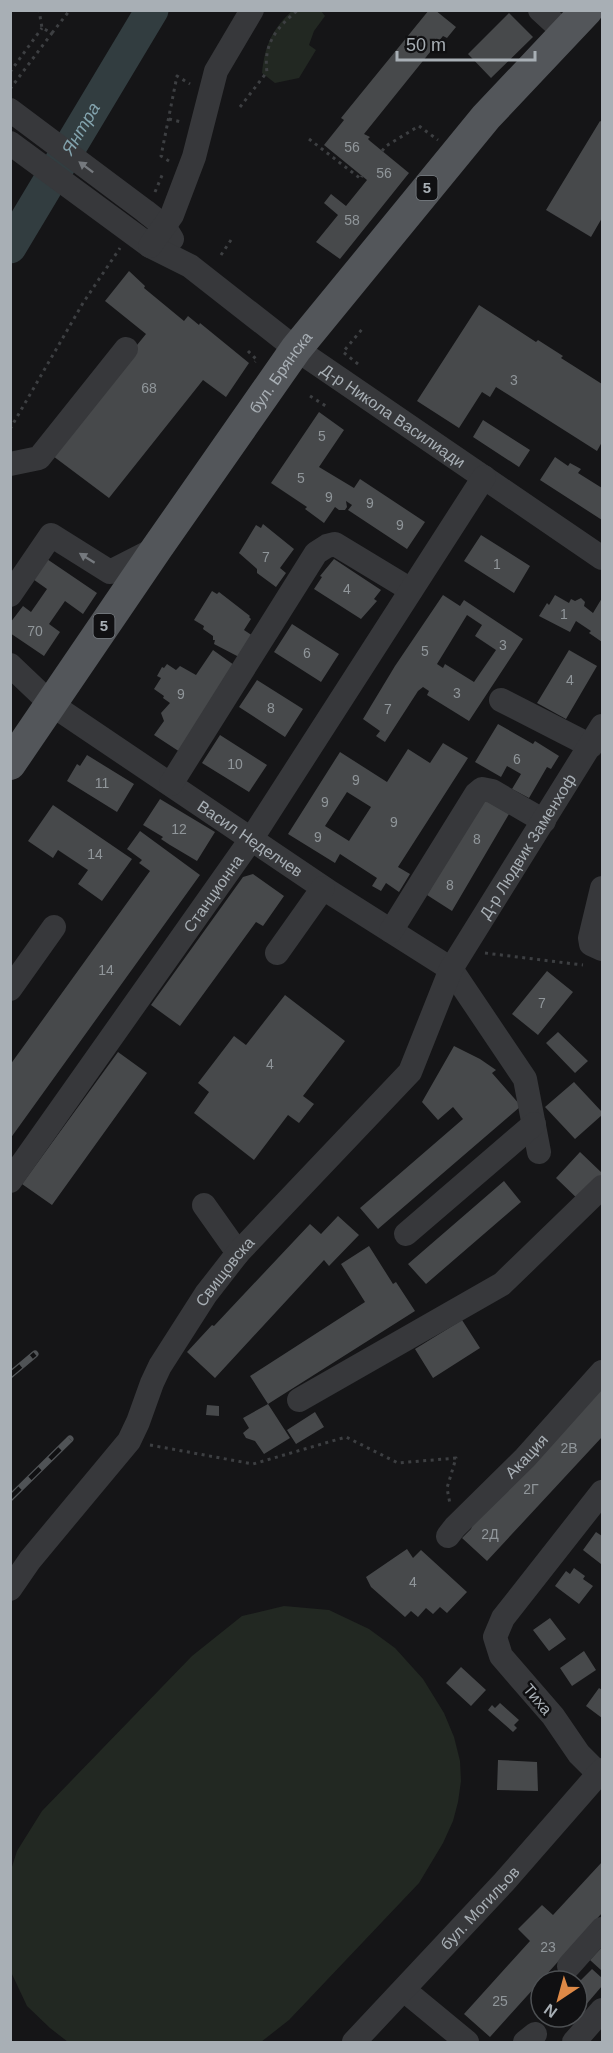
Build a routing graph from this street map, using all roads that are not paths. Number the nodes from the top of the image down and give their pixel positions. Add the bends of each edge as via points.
1 (252, 10) edge
2 (540, 10) edge
3 (587, 10) edge
4 (565, 33) junction
5 (15, 113) edge
6 (10, 143) edge
7 (164, 226) junction
8 (150, 246) junction
9 (190, 266) junction
10 (126, 349) dead end
11 (296, 349) junction
12 (10, 464) edge
13 (484, 477) junction
14 (157, 548) junction
15 (603, 558) edge
16 (411, 590) junction
17 (10, 595) edge
18 (10, 665) edge
19 (501, 700) dead end
20 (51, 704) junction
21 (597, 736) edge
22 (10, 764) edge
23 (171, 784) junction
24 (544, 821) junction
25 (252, 838) junction
26 (323, 888) junction
27 (603, 888) edge
28 (54, 927) dead end
29 (391, 931) junction
30 (277, 953) dead end
31 (597, 957) edge
32 (457, 960) junction
33 (10, 989) edge
34 (534, 1124) junction
35 (539, 1152) dead end
36 (10, 1181) edge
37 (603, 1187) edge
38 (204, 1205) dead end
39 (406, 1234) dead end
40 (238, 1253) junction
41 (603, 1372) edge
42 (299, 1400) dead end
43 (603, 1492) edge
44 (451, 1531) road end
45 (10, 1589) edge
46 (601, 1772) edge
47 (603, 1929) edge
48 (569, 1966) dead end
49 (404, 1990) junction
50 (603, 2010) edge
51 (354, 2043) edge
52 (467, 2043) edge
53 (574, 2043) edge

1 - 7 street via 216,71 194,157
2 - 4 street
3 - 4 main road, бул. Брянска / 5
4 - 11 main road, бул. Брянска / 5 via 486,117
7 -> 5 street, Д-р Никола Василиади
6 - 8 street, Д-р Никола Василиади
7 - 8 street
7 - 9 street, Д-р Никола Василиади
8 - 9 street, Д-р Никола Василиади
9 - 11 street, Д-р Никола Василиади
10 - 12 street via 39,458
11 - 13 street, Д-р Никола Василиади
11 - 14 main road, бул. Брянска / 5
13 - 15 street, Д-р Никола Василиади
13 - 16 street, Станционна
14 -> 17 street via 110,572 51,534
14 - 20 main road, бул. Брянска / 5
16 - 23 street via 335,544 316,553
16 - 25 street, Станционна
18 - 20 street, Васил Неделчев
19 - 21 street
20 - 22 main road, бул. Брянска / 5
20 - 23 street, Васил Неделчев
21 - 24 street, Д-р Людвик Заменхоф
23 - 25 street, Васил Неделчев
24 - 29 street via 482,789
24 - 32 street, Д-р Людвик Заменхоф
25 - 26 street, Васил Неделчев
25 - 36 street, Станционна
26 - 29 street, Васил Неделчев
26 - 30 street
27 - 31 street via 590,938
28 - 33 street
29 - 32 street, Васил Неделчев
32 - 34 street via 525,1079
32 - 40 street, Свищовска via 410,1072
34 - 35 street
34 - 39 street
37 - 42 street via 502,1284
38 - 40 street
40 - 45 street, Свищовска via 206,1294 160,1366 129,1441
41 - 44 street, Акация via 525,1458
43 - 46 street, Тиха via 503,1618 495,1636 501,1656 553,1716 579,1754
46 - 49 street, бул. Могильов
47 - 48 street
49 - 51 street, бул. Могильов
49 - 52 street
50 - 53 street

